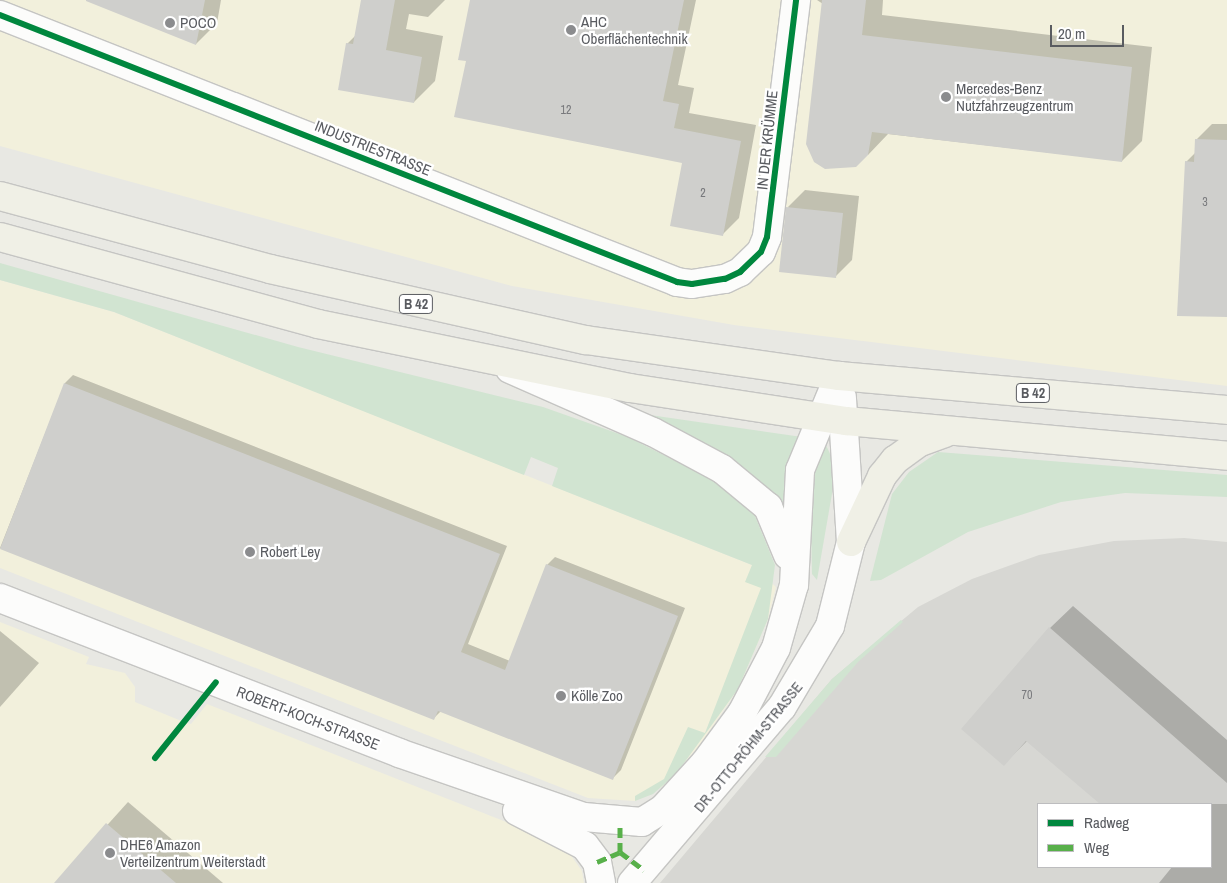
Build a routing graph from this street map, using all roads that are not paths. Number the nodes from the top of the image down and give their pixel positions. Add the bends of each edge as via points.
1 (796, 0) edge
2 (0, 14) edge
3 (0, 196) edge
4 (0, 238) edge
5 (740, 272) joint
6 (495, 363) junction
7 (839, 376) junction
8 (1227, 410) edge
9 (833, 420) junction
10 (947, 432) junction
11 (1227, 456) edge
12 (851, 542) junction
13 (794, 585) junction
14 (0, 598) edge
15 (399, 753) junction
16 (620, 824) joint
17 (601, 883) edge
18 (632, 883) edge

1 - 5 main road, IN DER KRÜMME via 771,223 761,252
2 - 5 main road, INDUSTRIESTRASSE via 677,282 707,283
3 - 7 main road, B 42 via 385,297 605,343
4 - 6 main road via 318,324
6 - 9 main road
6 - 13 main road via 653,432 746,486 768,507 780,527
7 - 8 main road, B 42
7 - 9 main road, DR.-OTTO-RÖHM-STRASSE
9 - 10 main road
9 - 12 main road, DR.-OTTO-RÖHM-STRASSE
9 - 13 main road, DR.-OTTO-RÖHM-STRASSE via 800,471
10 - 11 main road
10 - 12 main road via 920,442 895,460 882,476
12 - 18 main road, DR.-OTTO-RÖHM-STRASSE via 830,626 794,691
13 - 16 main road, DR.-OTTO-RÖHM-STRASSE via 776,648 729,732 663,809 642,822
14 - 15 main road, ROBERT-KOCH-STRASSE
15 - 16 main road, ROBERT-KOCH-STRASSE via 569,813
15 - 17 main road via 576,840 597,862

